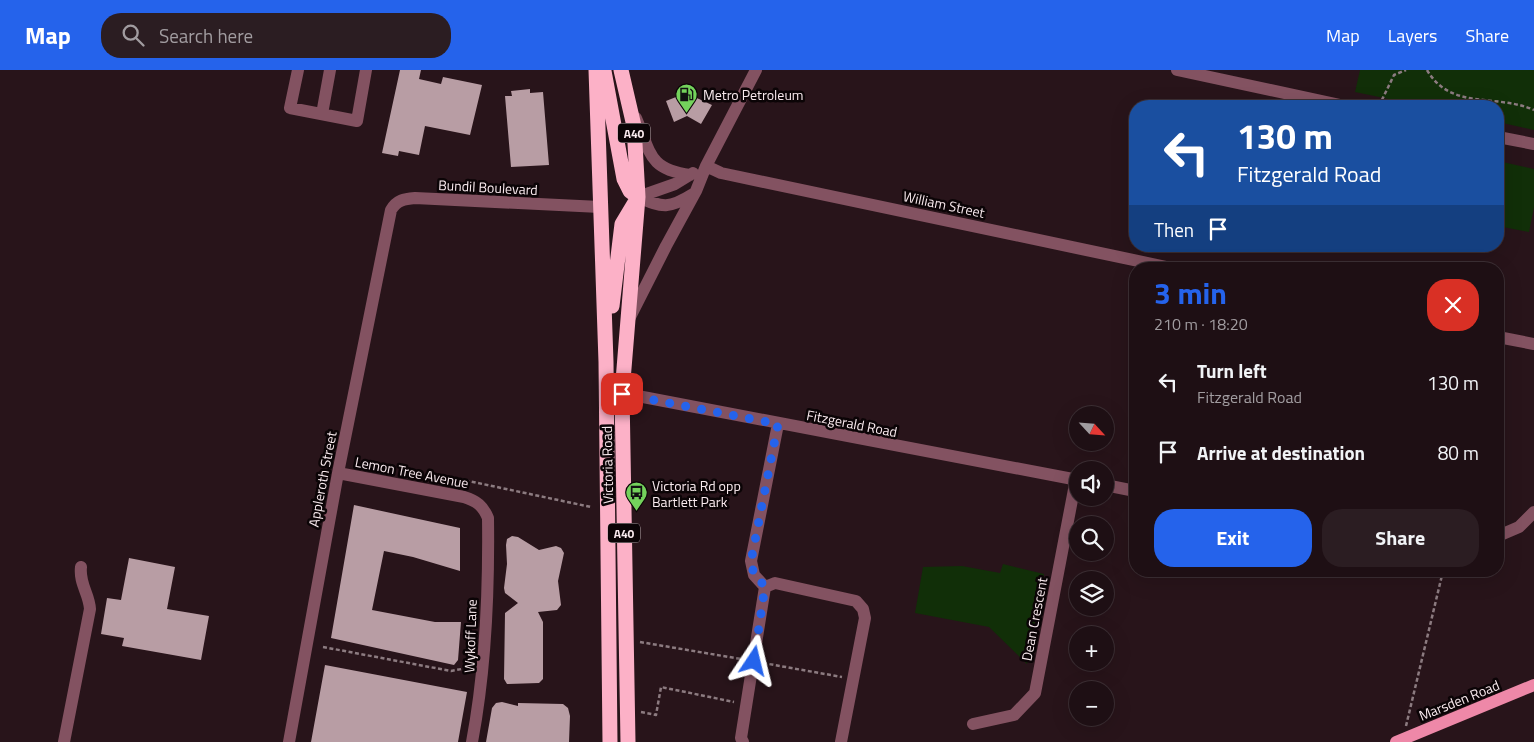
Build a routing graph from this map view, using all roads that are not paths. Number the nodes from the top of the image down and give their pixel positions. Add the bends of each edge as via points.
1 (298, 70) edge
2 (330, 70) edge
3 (366, 70) edge
4 (596, 70) edge
5 (604, 70) edge
6 (621, 70) edge
7 (756, 70) edge
8 (1177, 70) edge
9 (1317, 100) edge
10 (630, 104) junction
11 (322, 114) junction
12 (1504, 138) edge
13 (1534, 144) edge
14 (706, 166) junction
15 (690, 175) junction
16 (696, 192) junction
17 (638, 197) junction
18 (600, 206) junction
19 (390, 222) joint
20 (1143, 262) edge
21 (627, 324) junction
22 (1504, 338) edge
23 (1534, 344) edge
24 (606, 362) junction
25 (622, 394) junction
26 (778, 424) junction
27 (338, 473) junction
28 (1069, 479) edge
29 (1114, 487) edge
30 (1129, 490) edge
31 (1072, 506) edge
32 (1534, 512) edge
33 (488, 530) joint
34 (1504, 533) edge
35 (81, 567) dead end
36 (765, 586) junction
37 (1534, 685) edge
38 (973, 724) dead end
39 (1400, 741) edge
40 (64, 742) edge
41 (288, 742) edge
42 (472, 742) edge
43 (610, 742) edge
44 (628, 742) edge
45 (743, 742) edge
46 (841, 742) edge

1 - 11 street via 290,108
2 - 11 street
3 - 11 street via 357,120
4 - 18 highway, Victoria Road / A40
5 - 17 highway via 624,179
6 - 10 highway, Victoria Road / A40
7 - 14 street
8 - 9 street
10 - 15 street via 655,162 668,171
10 - 17 highway, Victoria Road / A40
12 - 13 street
14 - 15 street
14 - 16 street
14 - 20 street, William Street via 721,173
15 - 17 street via 666,188
16 - 17 street via 666,206
16 - 21 street
17 - 21 highway, Victoria Road / A40
17 - 24 highway via 622,224
18 - 19 street, Bundil Boulevard via 405,199 395,205
18 - 24 highway, Victoria Road / A40
19 - 27 street, Appleroth Street
21 - 25 highway, Victoria Road / A40
22 - 23 street
24 - 43 highway, Victoria Road / A40
25 - 26 street, Fitzgerald Road
25 - 44 highway, Victoria Road / A40
26 - 28 street, Fitzgerald Road
26 - 36 street via 751,561 754,575
27 - 33 street, Lemon Tree Avenue via 475,500 488,518
27 - 41 street, Appleroth Street
29 - 30 street
31 - 38 street, Dean Crescent via 1035,693 1014,715
32 - 34 street via 1519,527
33 - 42 street, Wykoff Lane via 484,671
35 - 40 street via 81,583 90,609
36 - 45 street via 741,738
36 - 46 street via 776,583 856,602 863,609 865,618
37 - 39 main road, Marsden Road

